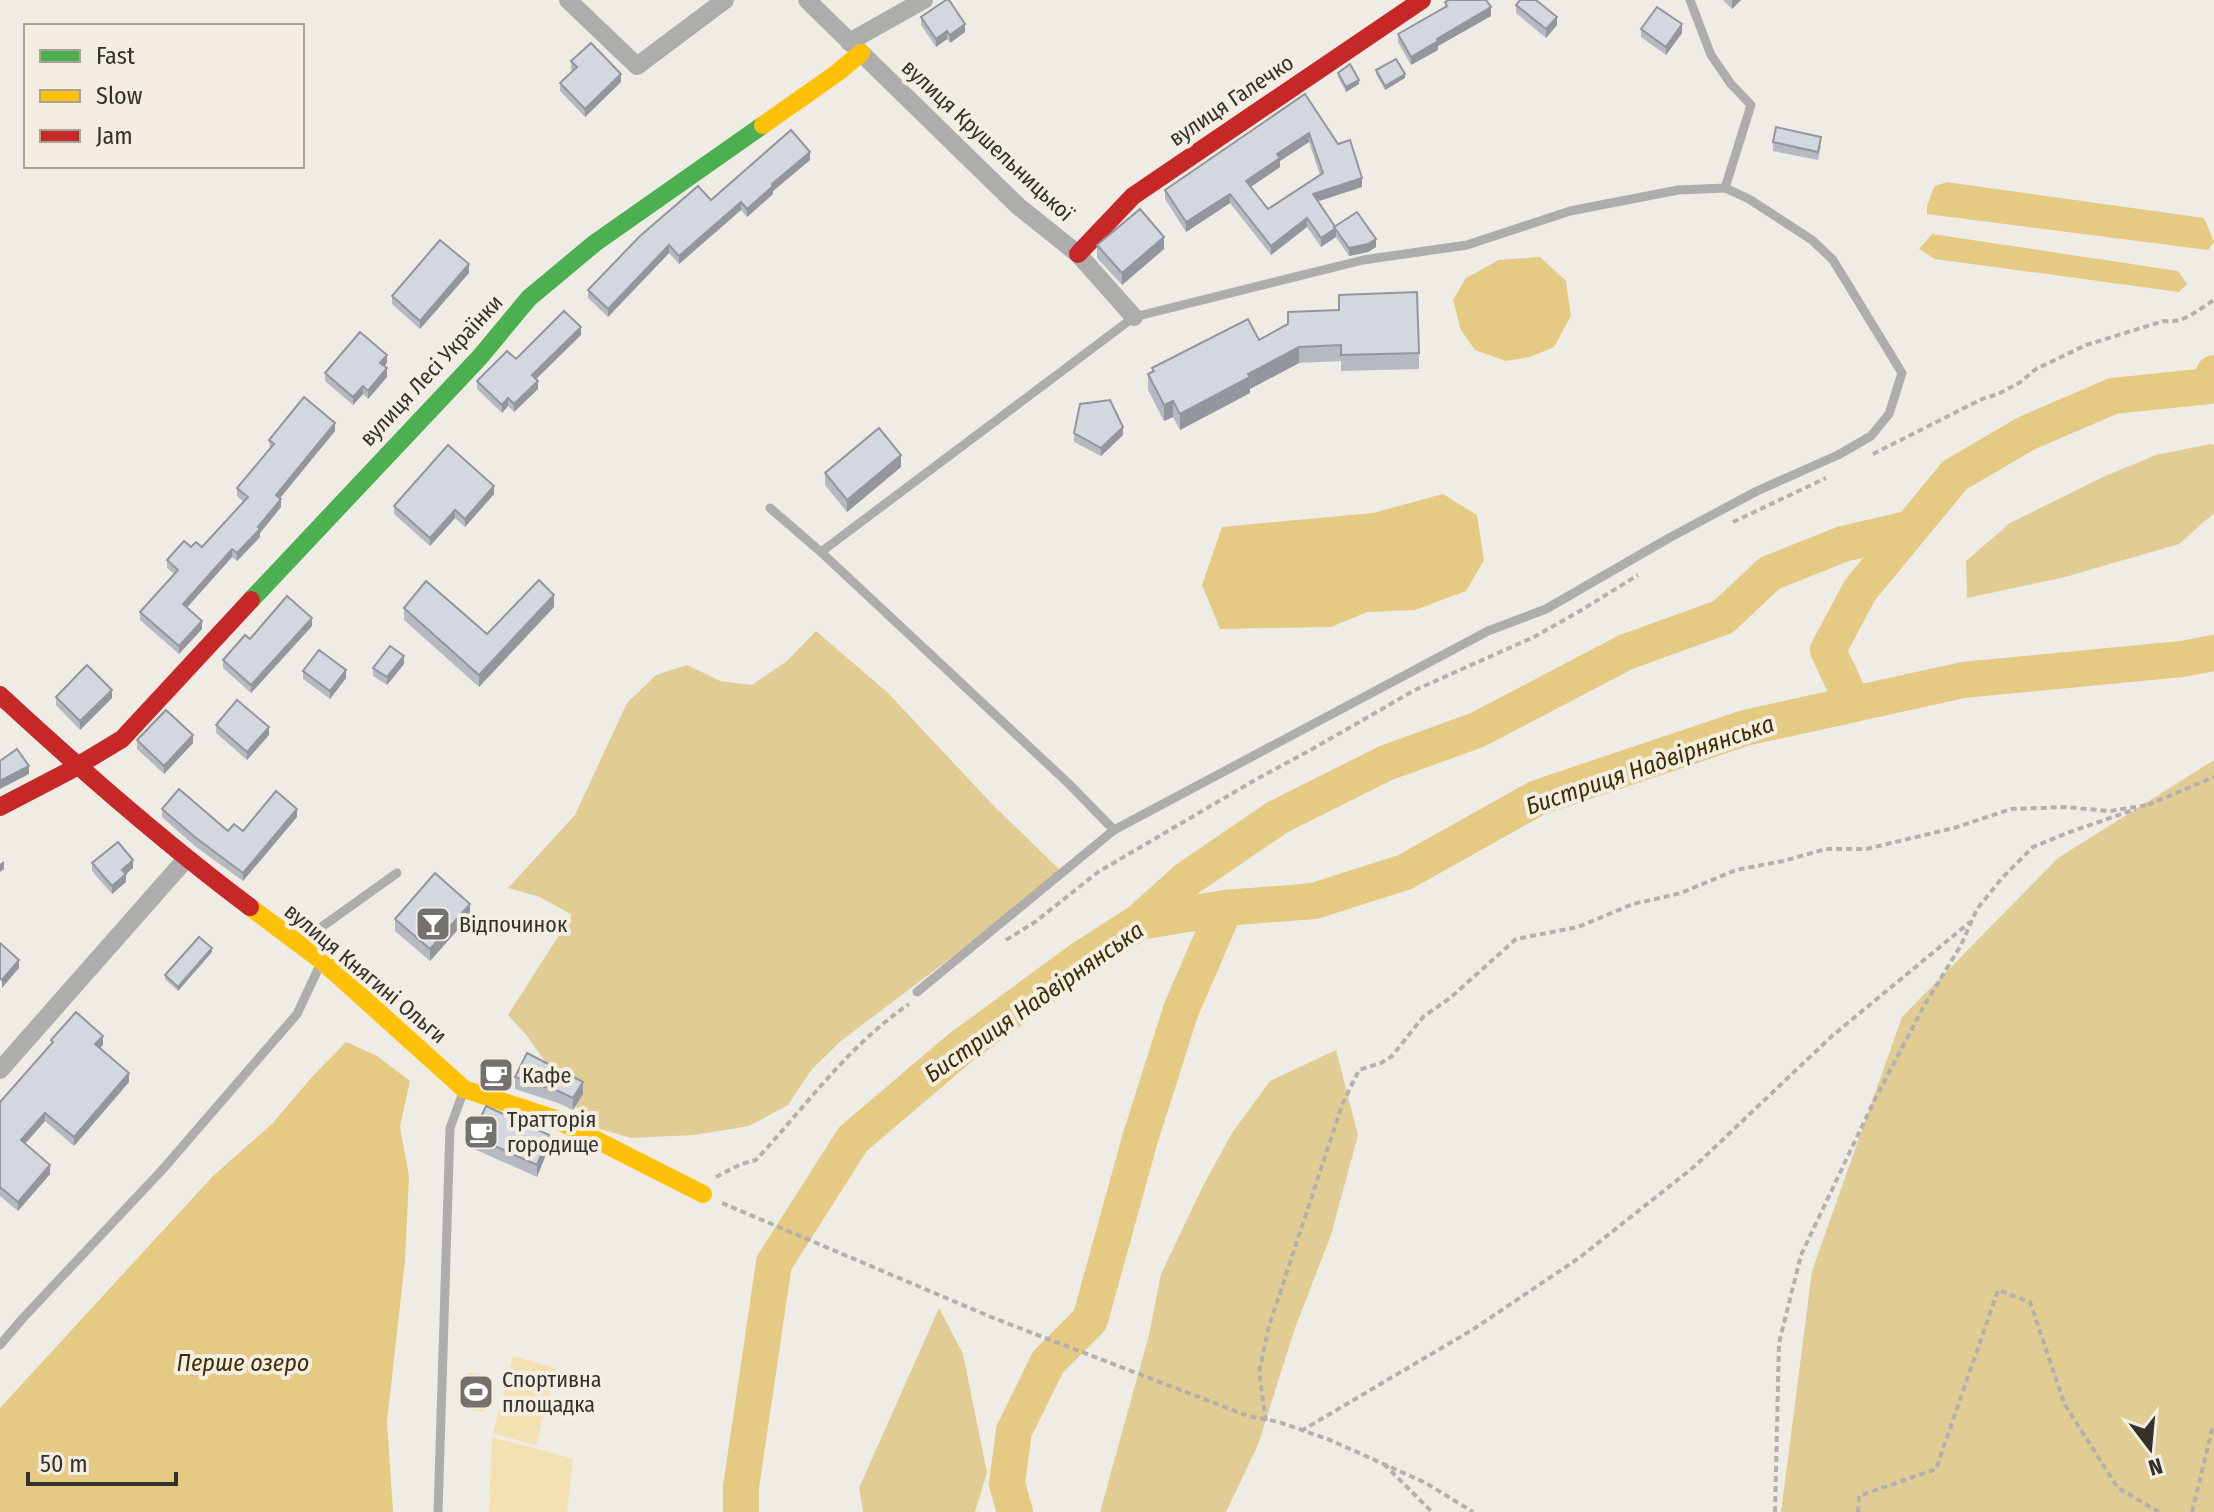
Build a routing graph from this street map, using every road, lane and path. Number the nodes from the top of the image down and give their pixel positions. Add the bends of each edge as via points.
1 (568, 0) edge
2 (725, 0) edge
3 (807, 0) edge
4 (924, 0) edge
5 (1422, 0) edge
6 (1690, 0) edge
7 (855, 47) junction
8 (1725, 188) junction
9 (1078, 254) junction
10 (2214, 300) edge
11 (1134, 317) junction
12 (1865, 458) dead end
13 (1830, 476) dead end
14 (770, 508) dead end
15 (1724, 526) dead end
16 (821, 552) junction
17 (1641, 573) dead end
18 (0, 695) edge
19 (79, 766) junction
20 (2214, 777) edge
21 (2147, 805) junction
22 (0, 807) edge
23 (1114, 830) junction
24 (186, 859) junction
25 (397, 873) dead end
26 (1972, 920) junction
27 (297, 945) junction
28 (997, 945) dead end
29 (322, 961) junction
30 (915, 996) joint
31 (0, 1070) edge
32 (464, 1089) junction
33 (708, 1186) junction
34 (0, 1345) edge
35 (1266, 1421) junction
36 (1301, 1431) junction
37 (2214, 1433) edge
38 (1382, 1463) junction
39 (438, 1512) edge
40 (1432, 1512) edge
41 (1473, 1512) edge
42 (1775, 1512) edge
43 (1858, 1512) edge
44 (2159, 1512) edge
45 (2192, 1512) edge

1 - 2 street via 637,66
3 - 7 street, вулиця Крушельницької
4 - 7 street
5 - 9 street, вулиця Галечко via 1133,196
6 - 8 lane via 1711,55 1751,105
7 - 9 street, вулиця Крушельницької via 1018,206
7 - 19 street, вулиця Лесі Українки via 837,73 595,243 529,298 480,357 122,739
8 - 11 lane via 1678,190 1570,211 1467,245 1363,260
8 - 23 lane via 1812,240 1833,260 1902,373 1889,414 1871,436
9 - 11 street, вулиця Крушельницької
10 - 12 path via 2174,322 2086,345
11 - 16 lane
13 - 15 path
14 - 16 lane
16 - 23 lane
17 - 28 path via 1534,637 1415,690 1255,780 1098,872
18 - 19 street, вулиця Княгині Ольги
19 - 22 street, вулиця Лесі Українки
19 - 24 street, вулиця Княгині Ольги
20 - 21 path
21 - 26 path via 2033,847
21 - 35 path via 2110,811 2011,809 1866,849 1826,849 1736,870 1578,927 1516,939 1423,1017 1392,1056 1359,1070 1342,1105 1269,1326 1259,1372
23 - 30 lane
24 - 27 street, вулиця Княгині Ольги
24 - 31 street
25 - 27 lane
26 - 36 path via 1832,1036 1695,1166 1579,1258 1472,1330
26 - 42 path via 1874,1101 1801,1255 1779,1343
27 - 29 street, вулиця Княгині Ольги
29 - 32 street, вулиця Княгині Ольги
29 - 34 lane via 297,1014
30 - 33 path via 863,1040 756,1160
32 - 33 street, вулиця Княгині Ольги via 553,1118
32 - 39 lane via 450,1128
33 - 35 path via 991,1317
35 - 36 path
36 - 38 path
37 - 45 path
38 - 40 path
38 - 41 path
43 - 44 path via 1859,1496 1936,1469 1998,1290 2030,1302 2065,1405 2118,1488

